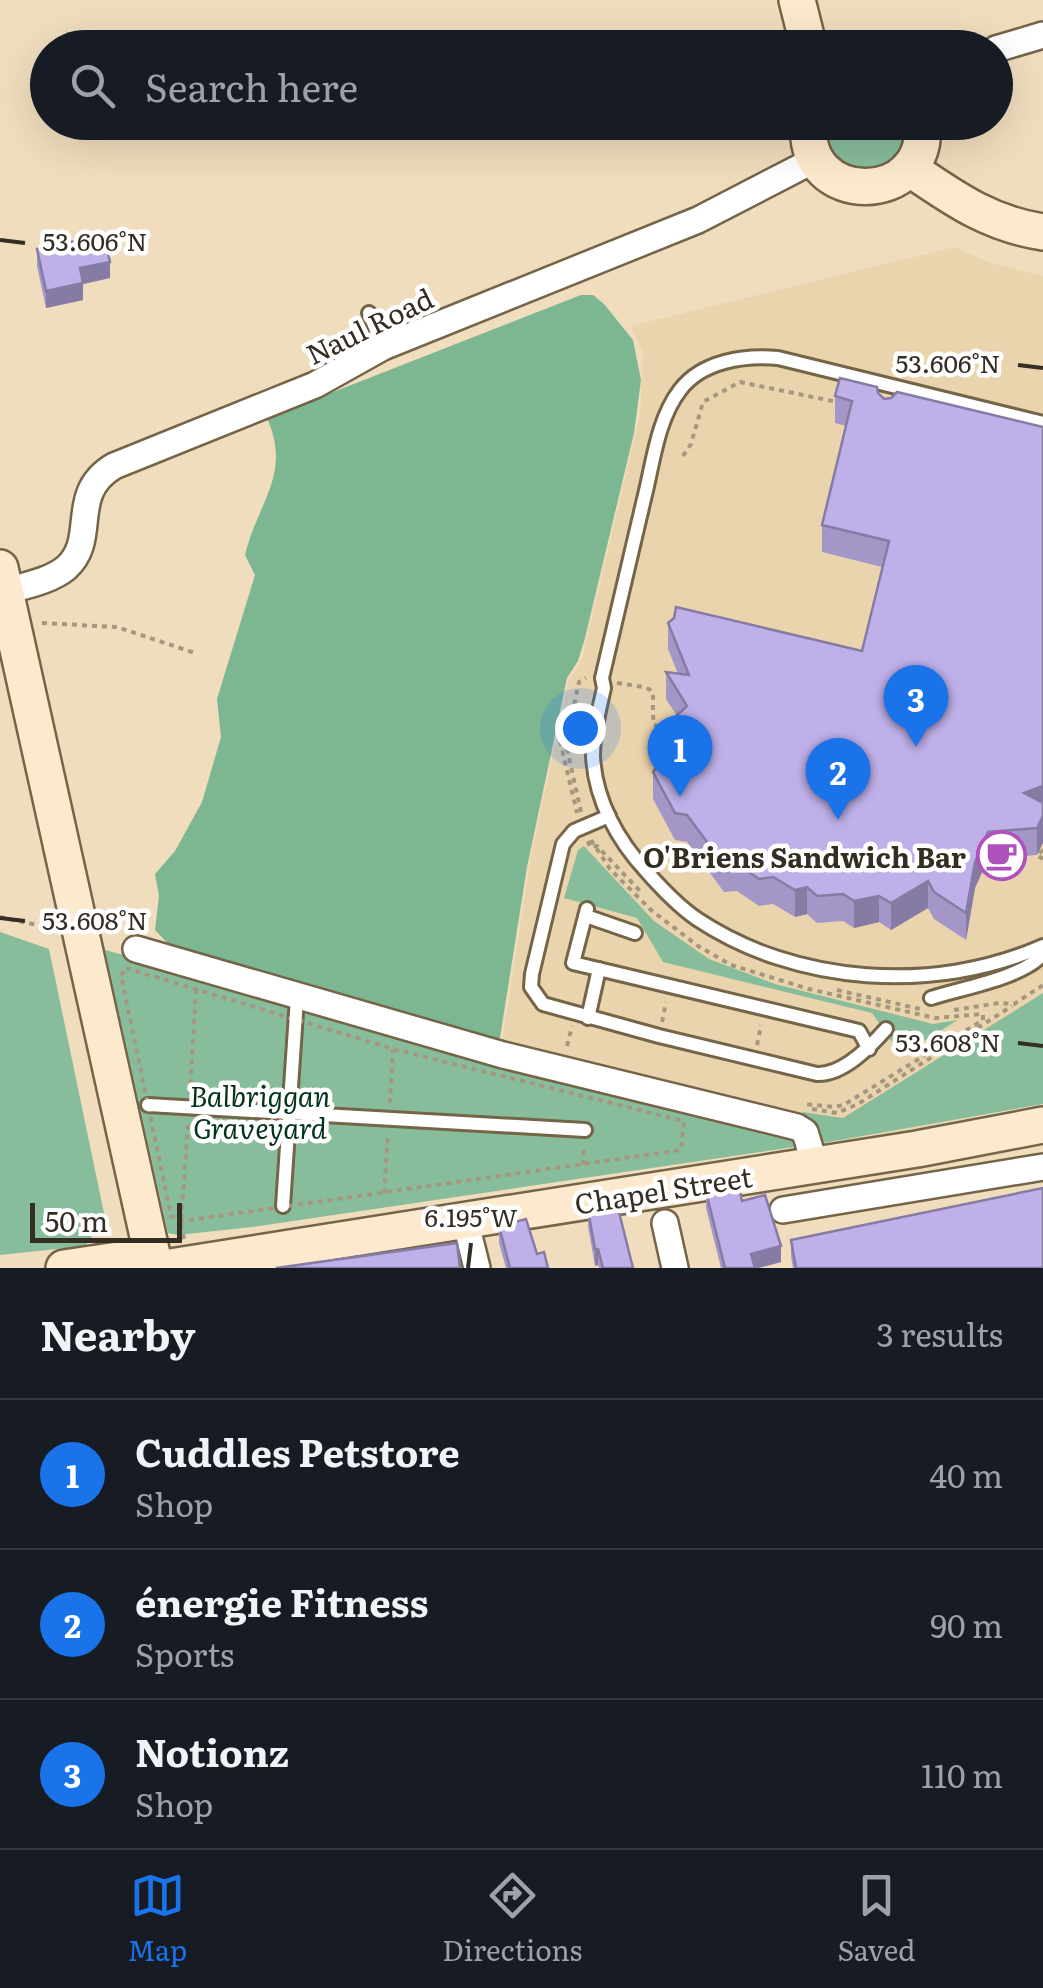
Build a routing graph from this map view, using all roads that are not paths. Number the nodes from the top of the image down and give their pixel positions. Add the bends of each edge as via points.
1 (1043, 36) edge
2 (1013, 44) edge
3 (809, 140) edge
4 (921, 140) edge
5 (816, 159) junction
6 (909, 168) junction
7 (1043, 232) edge
8 (370, 313) dead end
9 (383, 347) junction
10 (1043, 423) edge
11 (4, 593) edge
12 (609, 816) junction
13 (635, 933) dead end
14 (1043, 946) edge
15 (136, 949) dead end
16 (1043, 954) edge
17 (599, 970) junction
18 (296, 998) junction
19 (931, 998) dead end
20 (582, 1016) junction
21 (886, 1030) dead end
22 (869, 1049) junction
23 (148, 1105) dead end
24 (289, 1112) junction
25 (1043, 1124) edge
26 (585, 1130) dead end
27 (815, 1165) junction
28 (1043, 1166) edge
29 (284, 1206) dead end
30 (783, 1210) dead end
31 (465, 1220) junction
32 (664, 1223) dead end
33 (164, 1258) edge
34 (64, 1268) edge
35 (477, 1268) edge
36 (675, 1268) edge

1 - 2 street
3 - 5 street
4 - 6 street
5 - 6 street via 852,187 884,185
5 - 9 street, Naul Road via 698,220
6 - 7 street via 986,217
8 - 9 lane
9 - 11 street, Naul Road via 314,385 106,471 90,487 70,565
10 - 12 lane via 891,393 778,358 735,358 679,392 659,439 602,678 594,756
11 - 33 street
12 - 14 lane via 640,866 694,918 744,944 814,967 927,975
12 - 20 lane via 574,830 563,844 532,974 543,1004
13 - 17 lane via 586,912 574,963
15 - 18 street
16 - 19 lane via 1014,973
17 - 20 lane
17 - 22 lane via 860,1031
18 - 24 lane
18 - 27 street via 776,1122 805,1132
20 - 22 lane via 826,1074
21 - 22 lane
23 - 24 lane
24 - 26 lane
24 - 29 lane
25 - 27 street, Chapel Street
27 - 31 street, Chapel Street
28 - 30 street
31 - 33 street, Chapel Street
31 - 35 street
32 - 36 street
33 - 34 street, Chapel Street

